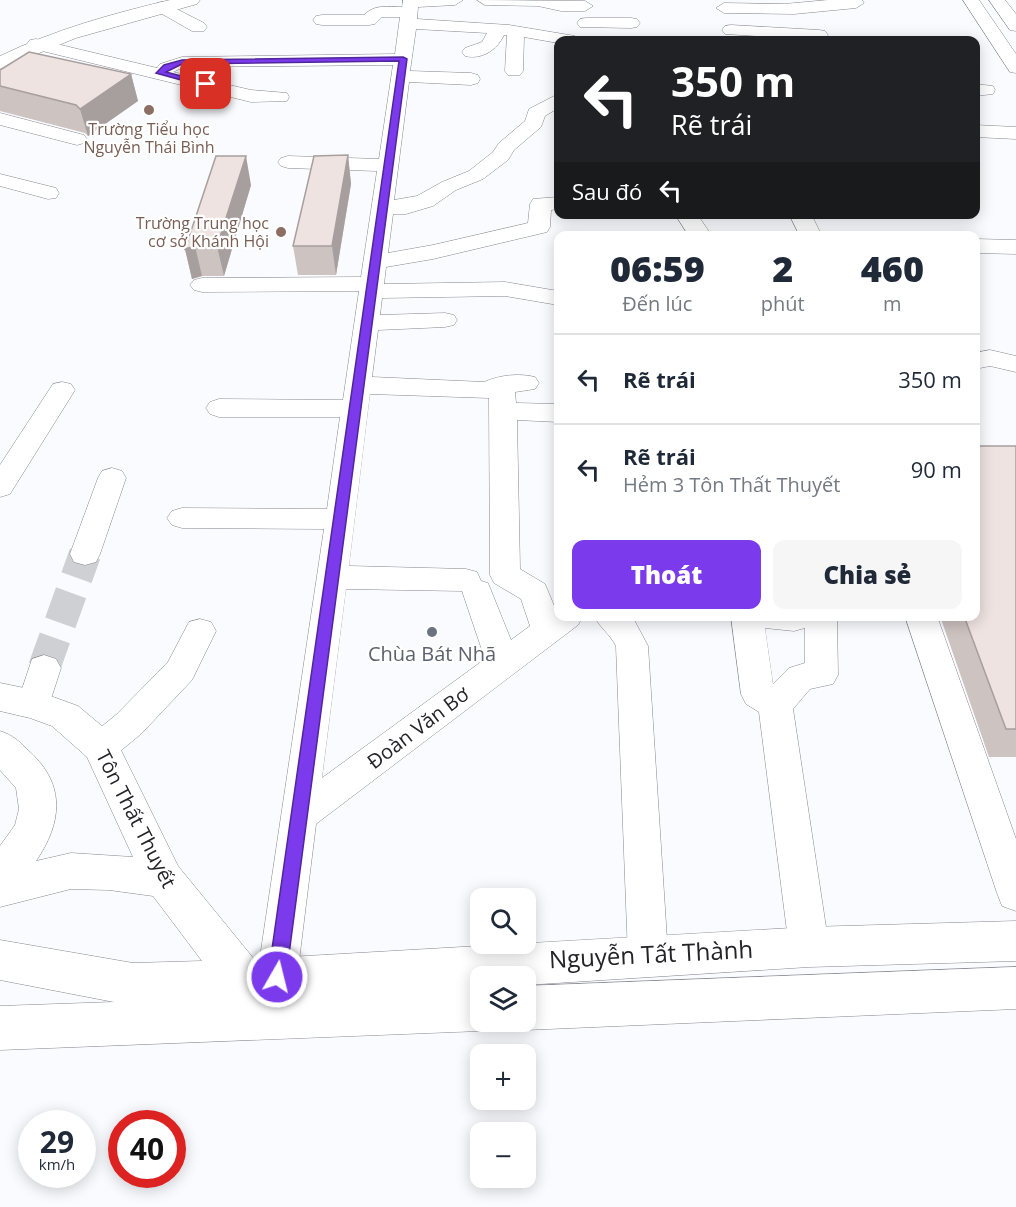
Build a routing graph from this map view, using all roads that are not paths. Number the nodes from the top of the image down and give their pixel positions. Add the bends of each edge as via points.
1 (191, 0) edge
2 (455, 0) edge
3 (485, 0) edge
4 (971, 0) edge
5 (856, 3) dead end
6 (723, 4) edge
7 (1006, 4) edge
8 (163, 7) junction
9 (410, 9) edge
10 (585, 10) edge
11 (322, 20) dead end
12 (631, 22) dead end
13 (486, 25) junction
14 (1016, 26) edge
15 (198, 27) dead end
16 (516, 32) junction
17 (732, 35) edge
18 (819, 35) dead end
19 (585, 36) edge
20 (554, 37) edge
21 (36, 44) junction
22 (471, 52) dead end
23 (0, 63) edge
24 (402, 68) junction
25 (1016, 68) edge
26 (514, 71) dead end
27 (160, 73) junction
28 (471, 79) dead end
29 (280, 97) dead end
30 (554, 102) edge
31 (0, 119) edge
32 (980, 131) edge
33 (1016, 133) edge
34 (77, 140) dead end
35 (288, 162) dead end
36 (389, 165) junction
37 (0, 180) edge
38 (48, 193) dead end
39 (554, 203) edge
40 (383, 207) junction
41 (980, 246) edge
42 (1016, 247) edge
43 (373, 279) junction
44 (202, 285) dead end
45 (554, 297) edge
46 (445, 320) dead end
47 (367, 322) junction
48 (980, 360) edge
49 (1016, 364) edge
50 (62, 390) dead end
51 (510, 393) junction
52 (356, 397) junction
53 (219, 408) dead end
54 (554, 411) edge
55 (112, 478) dead end
56 (0, 487) edge
57 (182, 518) dead end
58 (340, 519) junction
59 (86, 554) tunnel mouth
60 (332, 577) junction
61 (554, 619) edge
62 (616, 621) edge
63 (748, 621) edge
64 (795, 621) edge
65 (923, 621) edge
66 (557, 623) edge
67 (200, 630) dead end
68 (503, 664) junction
69 (44, 668) tunnel mouth
70 (17, 700) edge
71 (775, 705) junction
72 (0, 746) edge
73 (101, 747) junction
74 (298, 817) junction
75 (0, 874) edge
76 (164, 879) junction
77 (0, 888) edge
78 (1016, 893) edge
79 (1016, 941) edge
80 (809, 947) junction
81 (648, 956) junction
82 (0, 960) edge
83 (260, 979) junction
84 (1016, 988) edge
85 (536, 1008) edge
86 (0, 1009) edge
87 (470, 1009) edge
88 (75, 1026) junction
89 (0, 1028) edge

1 - 8 main road
2 - 9 street
3 - 10 street via 538,1
4 - 25 street
5 - 6 street via 765,9
6 - 17 street
7 - 14 street
8 - 15 street
8 - 21 main road
9 - 11 street via 377,12 369,20
9 - 13 street
9 - 24 street
10 - 12 street
10 - 19 street
13 - 16 street
13 - 22 street via 493,42 486,49
16 - 20 street
16 - 26 street
17 - 18 street
21 - 23 main road
21 - 27 street
24 - 27 street via 182,62
24 - 28 street
24 - 36 street
27 - 29 street via 251,96
30 - 40 street via 536,113 534,123 476,175 425,201 406,207
31 - 34 street
32 - 33 street
35 - 36 street
36 - 40 street
37 - 38 street
39 - 43 street via 541,204 539,227 433,252
40 - 43 street
41 - 42 street
43 - 44 street
43 - 45 street via 504,289
43 - 47 street
46 - 47 street
47 - 52 street
48 - 49 street via 990,358
50 - 56 street
51 - 52 street via 488,390
51 - 54 street
51 - 61 street via 505,575 534,592
52 - 53 street
52 - 58 street
55 - 59 street
57 - 58 street
58 - 60 street
60 - 68 street via 472,586
60 - 74 street
62 - 81 street via 632,646
63 - 71 street via 758,694
64 - 71 street via 822,675 801,677
65 - 78 street
66 - 68 street, Đoàn Văn Bơ
67 - 73 street via 180,671
68 - 74 street, Đoàn Văn Bơ
69 - 70 street
70 - 73 main road, Tôn Thất Thuyết via 65,716
71 - 80 street
72 - 75 main road via 33,782 38,802 34,827
73 - 76 main road, Tôn Thất Thuyết
74 - 83 street
76 - 77 main road via 71,871
76 - 83 main road, Tôn Thất Thuyết
79 - 80 main road, Nguyễn Tất Thành
80 - 81 main road, Nguyễn Tất Thành
81 - 83 main road, Nguyễn Tất Thành
82 - 83 main road, Nguyễn Tất Thành via 133,984
84 - 85 main road
86 - 88 main road
87 - 88 main road
88 - 89 main road

